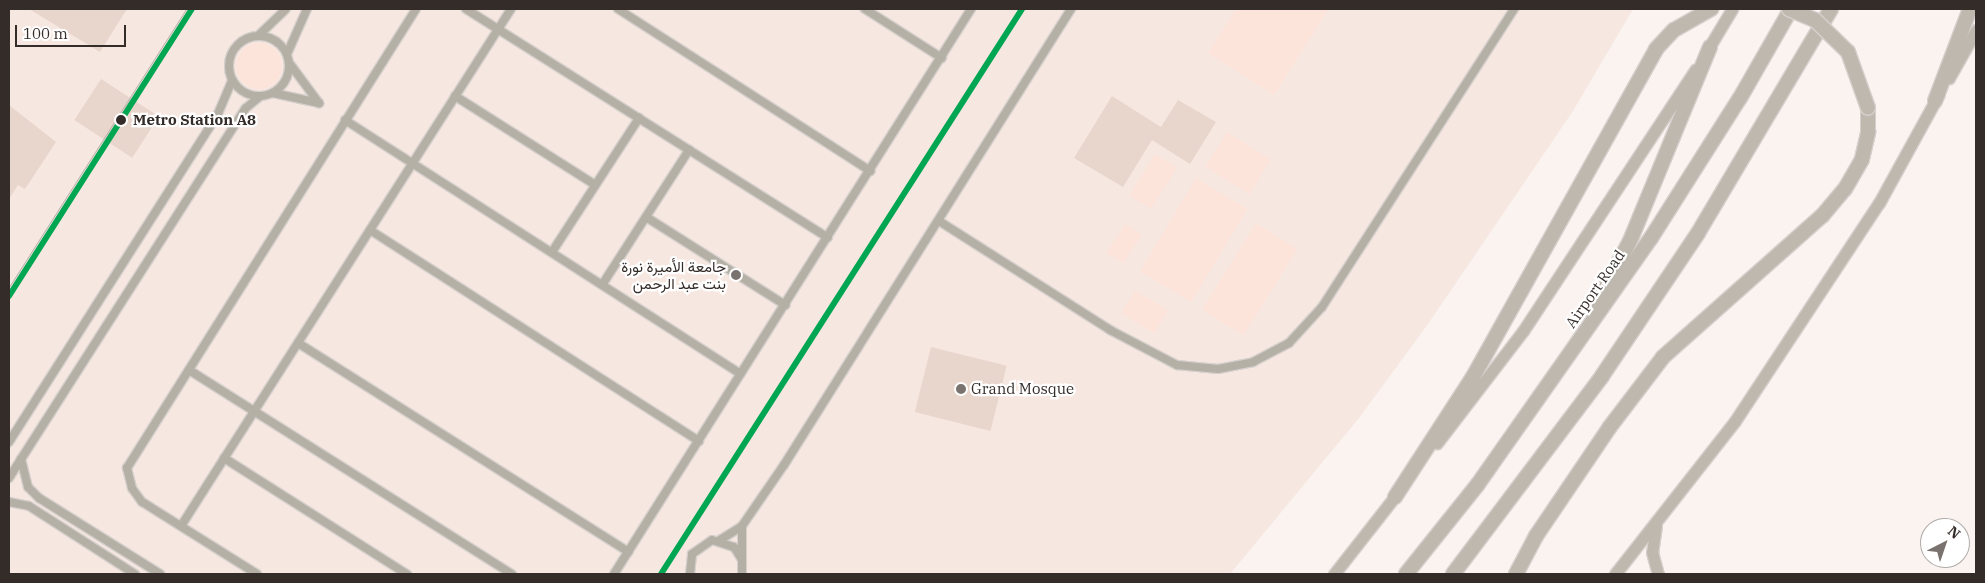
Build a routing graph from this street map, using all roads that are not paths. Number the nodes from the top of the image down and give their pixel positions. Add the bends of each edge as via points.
1 (286, 9) edge
2 (307, 9) edge
3 (416, 9) edge
4 (466, 9) edge
5 (511, 9) edge
6 (618, 9) edge
7 (864, 9) edge
8 (971, 9) edge
9 (1071, 9) edge
10 (1514, 9) edge
11 (1711, 9) edge
12 (1732, 9) edge
13 (1790, 9) edge
14 (1832, 9) edge
15 (1970, 9) edge
16 (498, 28) junction
17 (1976, 30) edge
18 (259, 35) junction
19 (1710, 47) junction
20 (287, 54) junction
21 (942, 58) junction
22 (290, 64) junction
23 (232, 80) junction
24 (273, 94) junction
25 (455, 96) junction
26 (259, 97) junction
27 (1935, 101) junction
28 (639, 118) junction
29 (345, 120) junction
30 (689, 150) junction
31 (413, 163) junction
32 (870, 171) junction
33 (596, 185) junction
34 (646, 217) junction
35 (939, 221) junction
36 (370, 230) junction
37 (828, 238) junction
38 (552, 252) junction
39 (602, 285) junction
40 (785, 305) junction
41 (298, 343) junction
42 (1563, 362) junction
43 (189, 370) junction
44 (741, 374) junction
45 (254, 411) junction
46 (699, 441) junction
47 (9, 442) edge
48 (224, 458) junction
49 (21, 459) junction
50 (9, 478) edge
51 (1395, 497) junction
52 (9, 502) edge
53 (1656, 524) junction
54 (181, 526) junction
55 (742, 526) junction
56 (720, 540) junction
57 (628, 552) junction
58 (742, 560) junction
59 (744, 572) edge
60 (135, 574) edge
61 (160, 574) edge
62 (257, 574) edge
63 (407, 574) edge
64 (512, 574) edge
65 (614, 574) edge
66 (690, 574) edge
67 (1334, 574) edge
68 (1406, 574) edge
69 (1453, 574) edge
70 (1516, 574) edge
71 (1615, 574) edge
72 (1658, 574) edge

1 - 18 street
2 - 20 street
3 - 29 street
4 - 16 street
5 - 16 street
6 - 32 street
7 - 21 street
8 - 21 street
9 - 35 street
10 - 35 street via 1322,307 1289,343 1253,362 1218,368 1177,365 1110,330
11 - 51 highway via 1674,30 1656,49 1474,377
12 - 19 main road
13 - 42 highway, Airport Road via 1740,98 1651,238
13 - 70 highway, bridge via 1815,20 1848,52 1868,108 1868,132 1862,159 1845,189 1822,216 1663,357 1564,494
14 - 69 highway via 1698,233 1608,368 1504,511
15 - 27 highway
16 - 25 street
16 - 28 street
17 - 27 main road
18 - 20 street via 276,40
18 - 23 street via 242,40 231,54
19 - 42 highway via 1630,241
19 - 51 main road via 1523,331
20 - 22 street
21 - 32 street
22 - 24 street via 286,81
22 - 24 street via 319,103
23 - 26 street via 243,92
23 - 47 street via 217,116
24 - 26 street
25 - 31 street
25 - 33 street
26 - 49 street via 246,108
27 - 53 main road via 1868,219 1734,421
28 - 30 street
28 - 33 street
29 - 31 street
29 - 43 street
30 - 34 street
30 - 37 street
31 - 36 street
31 - 38 street
32 - 37 street
33 - 38 street
34 - 39 street
34 - 40 street
35 - 55 street
36 - 41 street
36 - 46 street
37 - 40 street
38 - 39 street
39 - 44 street
40 - 44 street
41 - 45 street
41 - 57 street
42 - 68 highway, Airport Road via 1478,484
43 - 45 street
43 - 54 street via 128,468 132,488 142,502
44 - 46 street
45 - 48 street
45 - 64 street
46 - 57 street
48 - 54 street
48 - 63 street
49 - 50 street
49 - 61 street via 28,487 39,498
51 - 67 main road
52 - 60 street via 29,506
53 - 71 main road
53 - 72 main road via 1652,552
54 - 62 street
55 - 56 street
55 - 58 street
56 - 58 street via 734,547
56 - 66 street via 697,547 689,562
57 - 65 street
58 - 59 street

